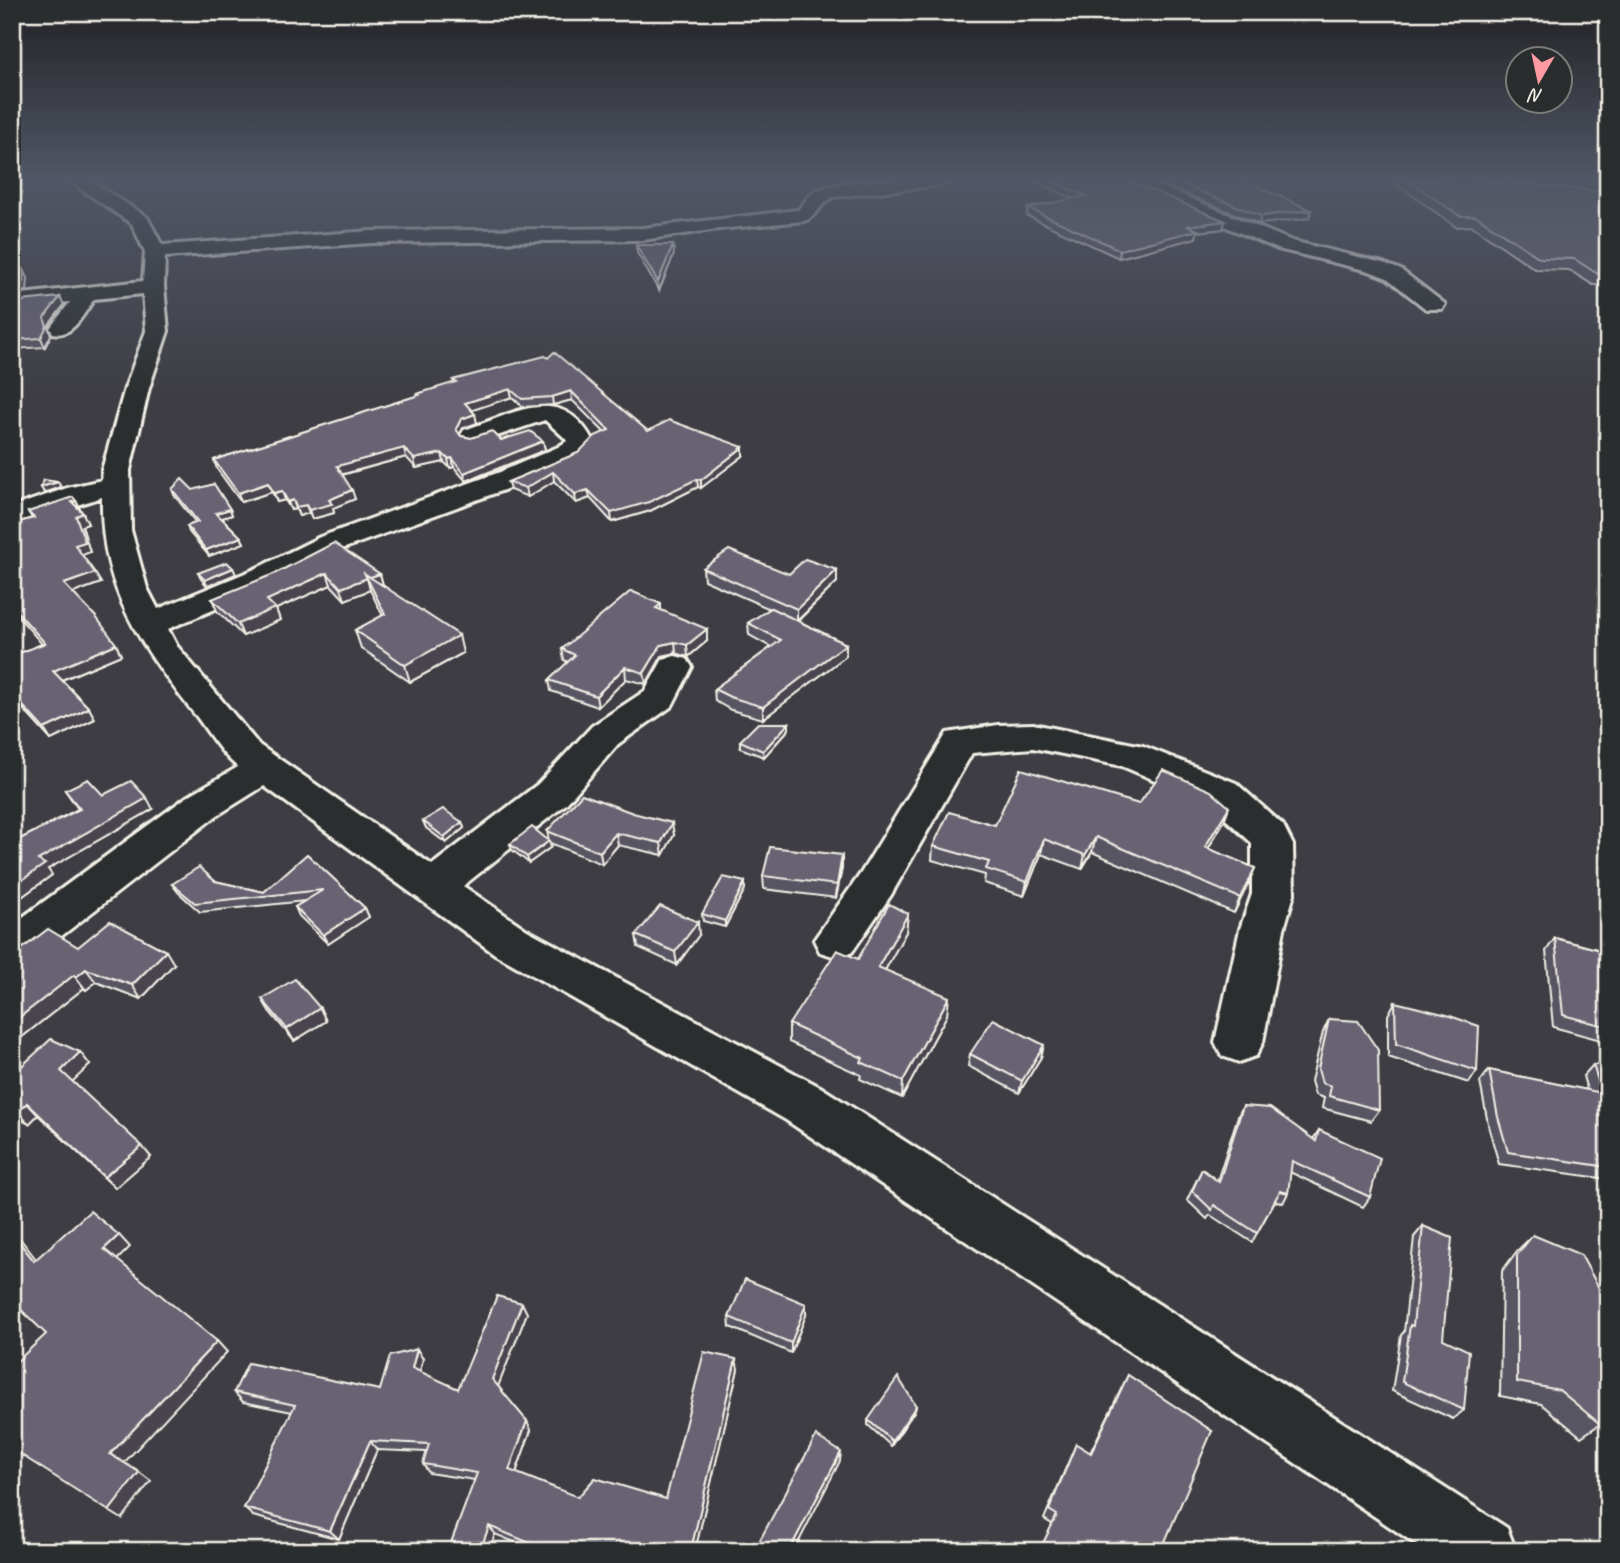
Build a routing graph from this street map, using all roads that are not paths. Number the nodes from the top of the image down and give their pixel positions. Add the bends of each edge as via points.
1 (149, 253) edge
2 (263, 253) edge
3 (1316, 253) edge
4 (154, 269) junction
5 (88, 293) junction
6 (12, 302) edge
7 (1434, 304) dead end
8 (61, 328) dead end
9 (474, 436) edge
10 (116, 485) junction
11 (12, 517) edge
12 (148, 625) junction
13 (675, 667) dead end
14 (267, 767) junction
15 (434, 886) junction
16 (836, 940) dead end
17 (12, 949) edge
18 (1238, 1042) dead end
19 (1484, 1551) edge

1 - 4 street
2 - 4 street
3 - 7 street via 1385,271
4 - 5 street
4 - 10 street via 157,331 134,400
5 - 6 street
5 - 8 street
9 - 12 street via 544,412 555,414 581,443 510,478 331,543 266,576
10 - 11 street
10 - 12 street via 116,530 131,588
12 - 14 street via 162,650 246,754
13 - 15 street via 659,698 605,735 552,794
14 - 15 street
14 - 17 street via 202,806
15 - 19 street via 511,942 804,1104
16 - 18 street via 883,873 960,742 1033,736 1130,755 1222,793 1269,835 1273,845 1273,894

